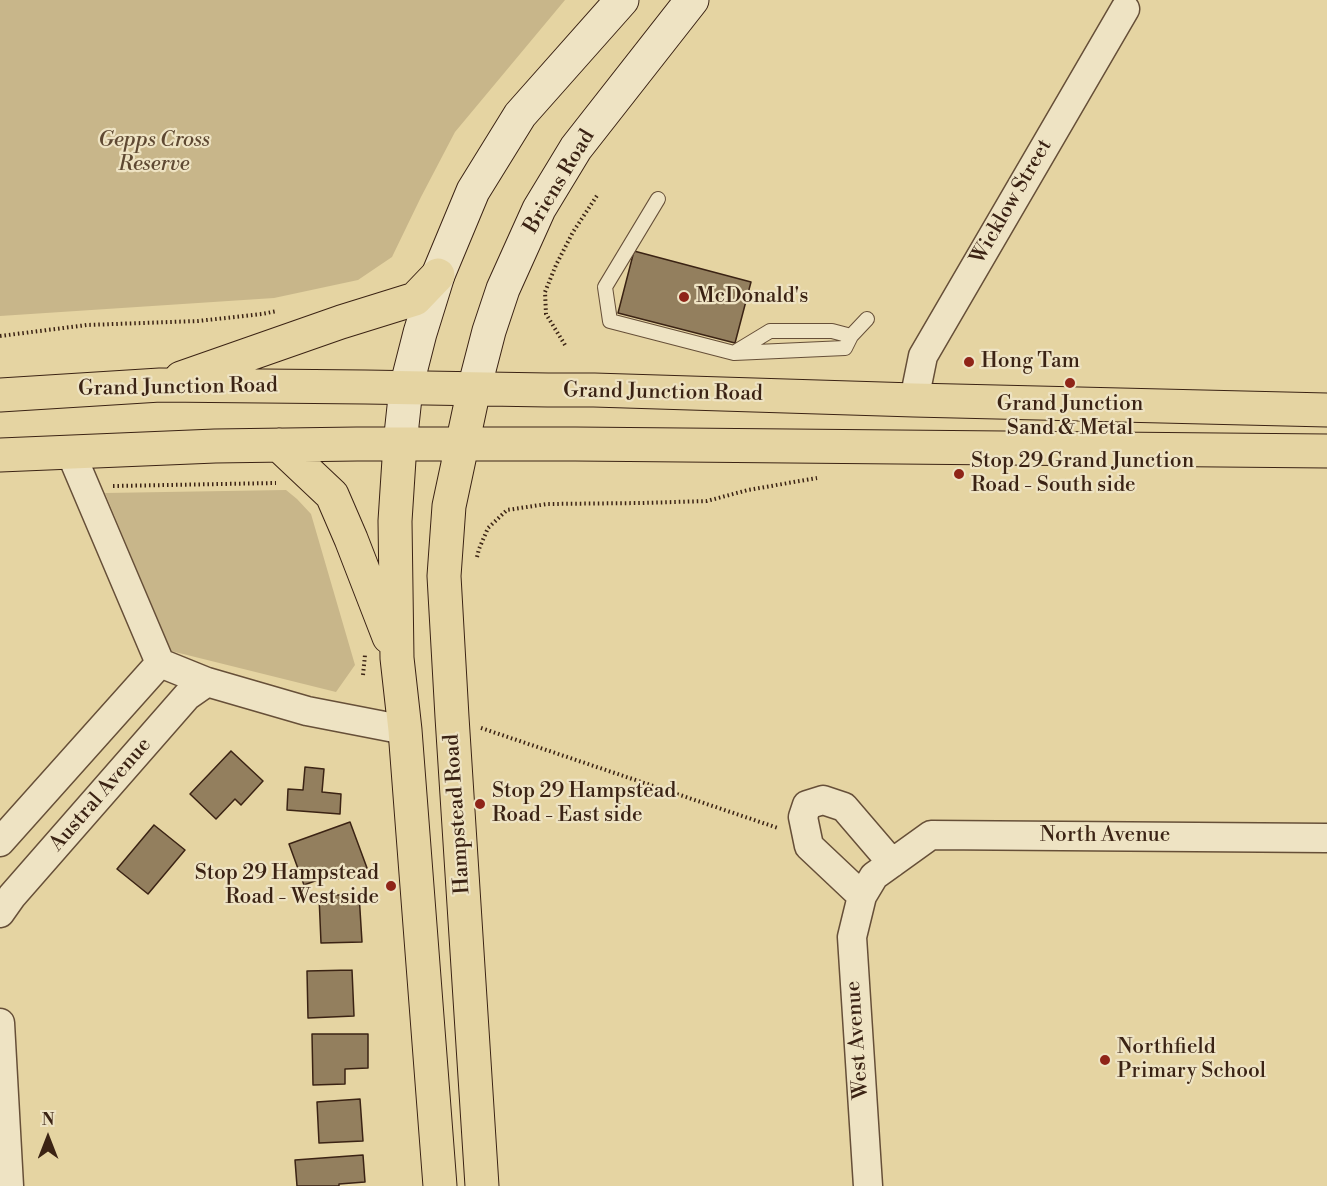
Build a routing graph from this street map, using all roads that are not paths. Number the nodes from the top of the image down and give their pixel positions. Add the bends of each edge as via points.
1 (622, 0) edge
2 (692, 0) edge
3 (1125, 9) dead end
4 (658, 199) dead end
5 (438, 275) junction
6 (867, 319) dead end
7 (851, 336) junction
8 (734, 353) junction
9 (160, 385) junction
10 (406, 388) junction
11 (474, 388) junction
12 (0, 395) edge
13 (914, 400) junction
14 (1327, 410) edge
15 (400, 444) junction
16 (462, 444) junction
17 (279, 445) junction
18 (914, 447) junction
19 (1327, 451) edge
20 (70, 452) junction
21 (0, 455) edge
22 (398, 658) junction
23 (160, 663) junction
24 (207, 682) junction
25 (405, 730) junction
26 (1327, 838) edge
27 (0, 842) edge
28 (876, 878) junction
29 (0, 913) edge
30 (0, 1023) edge
31 (9, 1186) edge
32 (440, 1186) edge
33 (482, 1186) edge
34 (868, 1186) edge

1 - 5 main road via 520,115 473,190
2 - 11 main road, Briens Road via 576,148 538,209 503,289
3 - 13 street, Wicklow Street via 923,356
4 - 8 lane via 605,287 610,321
5 - 9 highway via 415,299
5 - 10 main road
6 - 7 lane
7 - 8 lane via 832,331 770,331
7 - 8 lane via 845,348
9 - 10 highway, Grand Junction Road
9 - 12 highway, Grand Junction Road
10 - 11 highway, Grand Junction Road
10 - 15 main road
11 - 13 highway, Grand Junction Road
11 - 16 highway, Hampstead Road
13 - 14 highway, Grand Junction Road
13 - 18 highway
15 - 16 highway
15 - 17 highway
15 - 22 highway via 395,521
16 - 18 highway
16 - 33 highway, Hampstead Road via 449,506 444,576
17 - 20 highway
17 - 22 highway via 332,495
18 - 19 highway
20 - 21 highway
20 - 23 street
22 - 25 highway
23 - 24 street
23 - 27 street, Austral Avenue
24 - 25 street via 307,711
24 - 29 street, Austral Avenue via 187,696
25 - 32 highway
26 - 28 street, North Avenue via 931,835
28 - 28 street via 810,846 803,817 807,805 823,800 844,807
28 - 34 street, West Avenue via 852,937
30 - 31 street

